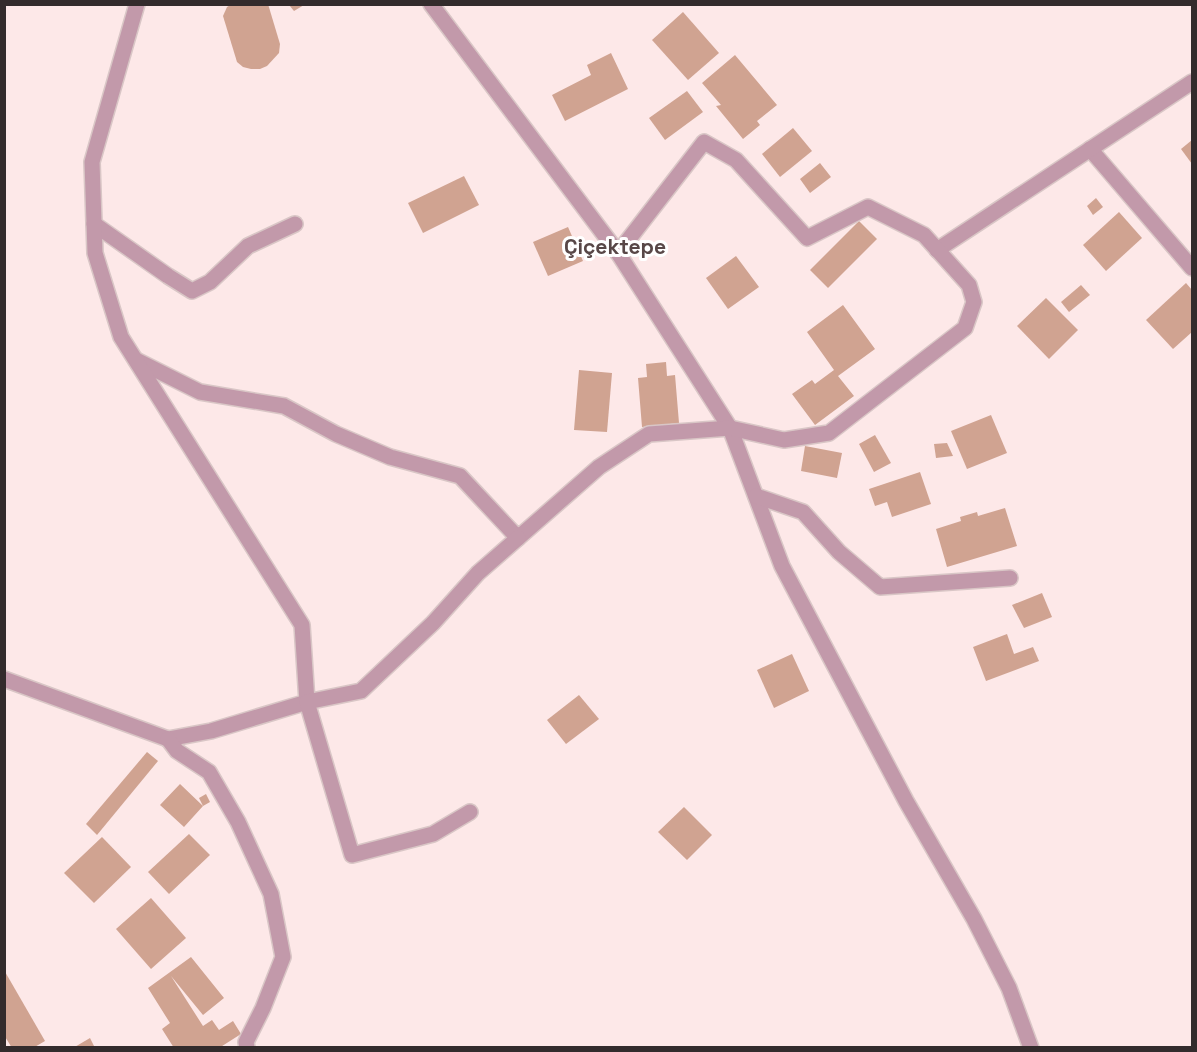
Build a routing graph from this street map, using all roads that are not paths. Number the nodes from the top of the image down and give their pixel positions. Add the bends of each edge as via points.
1 (137, 4) edge
2 (431, 4) edge
3 (1192, 82) edge
4 (1090, 149) junction
5 (94, 224) junction
6 (295, 224) dead end
7 (937, 250) junction
8 (618, 253) junction
9 (1192, 268) edge
10 (136, 360) junction
11 (730, 428) junction
12 (756, 496) junction
13 (518, 538) junction
14 (1010, 578) dead end
15 (4, 679) edge
16 (308, 702) junction
17 (168, 739) junction
18 (470, 812) dead end
19 (248, 1047) edge
20 (1031, 1047) edge

1 - 5 street via 92,162
2 - 8 street
3 - 4 street
4 - 7 street
4 - 9 street
5 - 6 street via 192,291 210,282 248,246
5 - 10 street via 94,253 121,337
7 - 8 street via 924,235 868,207 807,238 736,160 704,142
7 - 11 street via 969,285 974,302 965,328 829,433 784,440
8 - 11 street
10 - 13 street via 200,392 284,406 390,457 460,476
10 - 16 street via 302,625
11 - 12 street
11 - 13 street via 650,434 599,467
12 - 14 street via 803,512 839,552 880,587
12 - 20 street via 782,566 906,801 974,919 1009,988
13 - 16 street via 478,573 362,691
15 - 17 street
16 - 17 street via 211,731
16 - 18 street via 352,855 433,834
17 - 19 street via 177,751 209,772 238,822 271,894 283,957 246,1042

